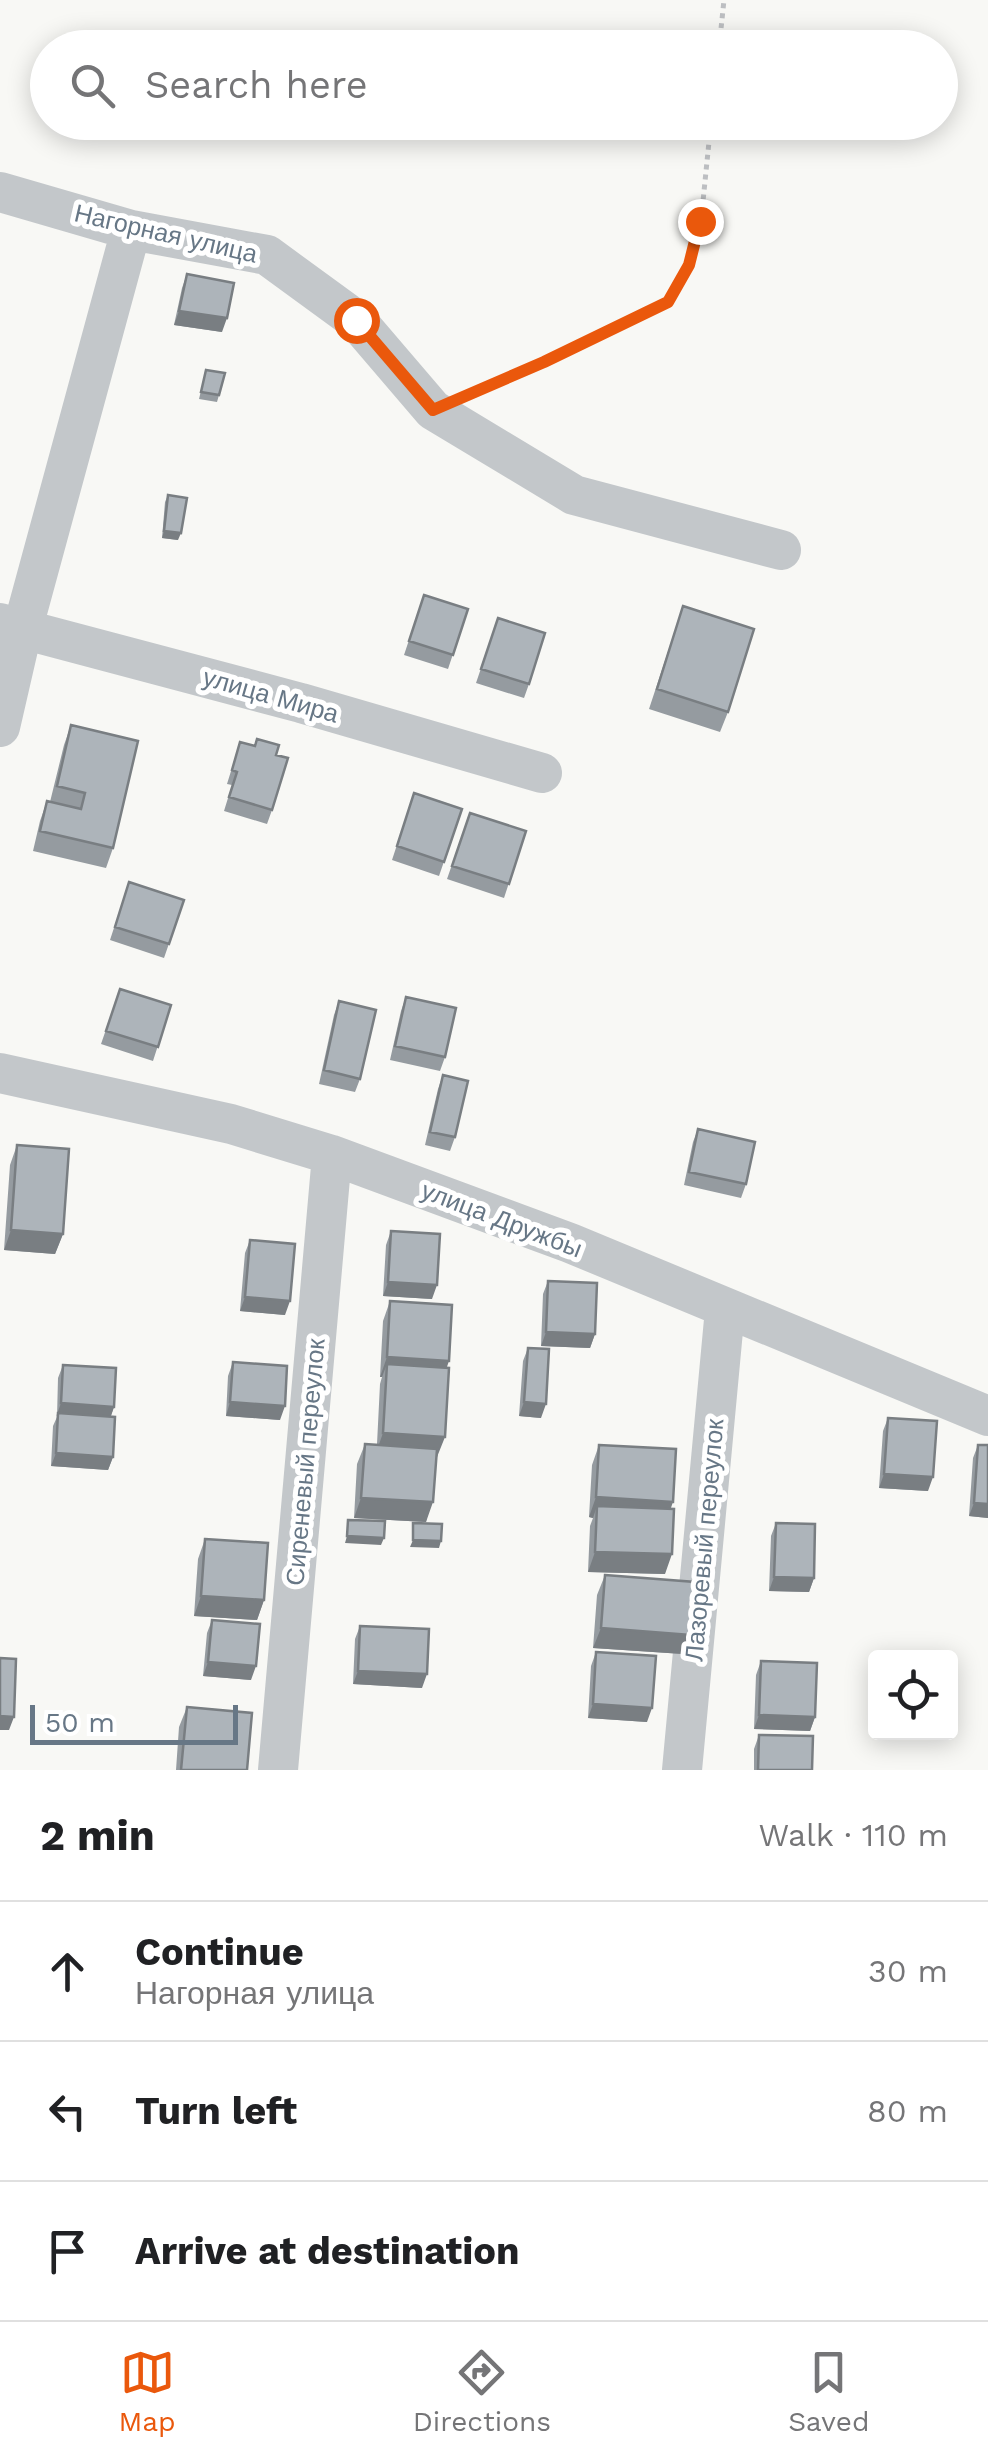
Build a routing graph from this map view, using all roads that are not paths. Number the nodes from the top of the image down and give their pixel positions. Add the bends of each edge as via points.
1 (0, 192) edge
2 (132, 230) junction
3 (782, 550) dead end
4 (11, 625) edge
5 (0, 728) edge
6 (542, 773) dead end
7 (0, 1073) edge
8 (332, 1155) junction
9 (725, 1310) junction
10 (988, 1416) edge
11 (278, 1770) edge
12 (682, 1770) edge

1 - 2 street, Нагорная улица
2 - 3 street, Нагорная улица via 266,255 356,320 433,410 574,495
2 - 4 street
4 - 5 street
4 - 6 street, улица Мира
7 - 8 street, улица Дружбы via 231,1124
8 - 9 street, улица Дружбы via 570,1243
8 - 11 street, Сиреневый переулок
9 - 10 street, улица Дружбы
9 - 12 street, Лазоревый переулок

